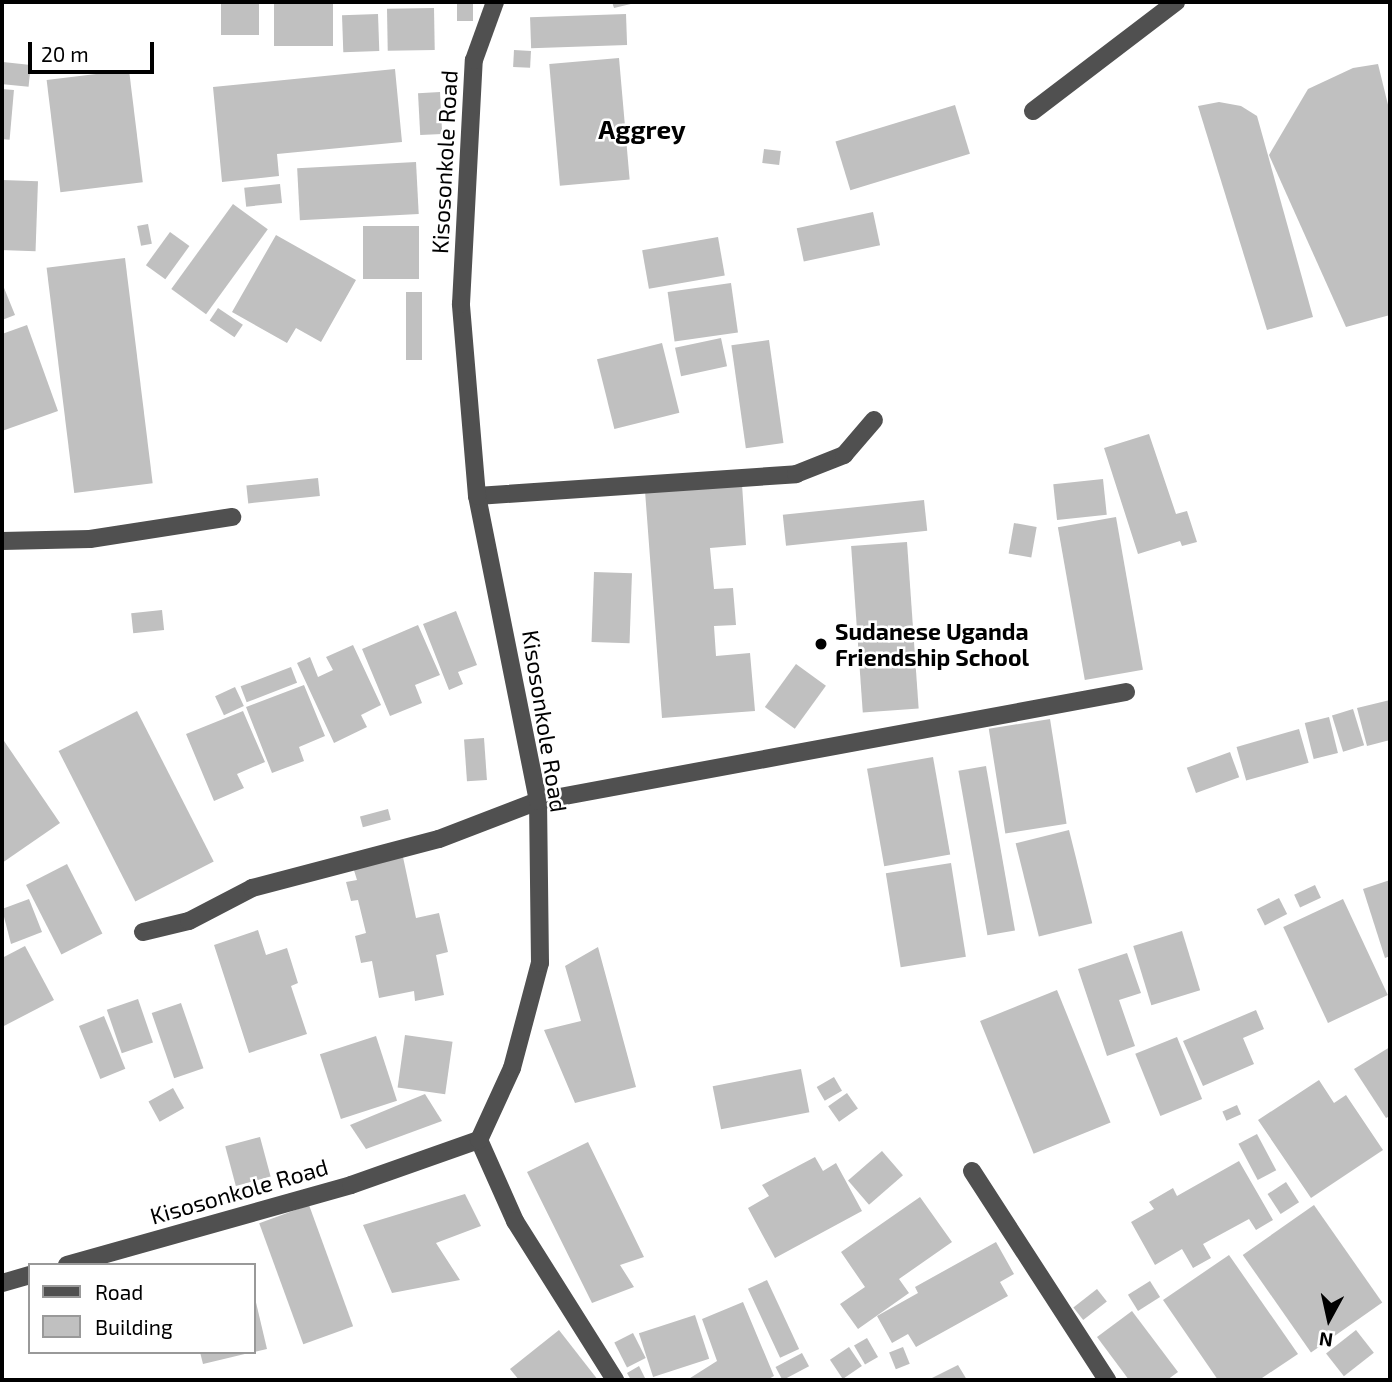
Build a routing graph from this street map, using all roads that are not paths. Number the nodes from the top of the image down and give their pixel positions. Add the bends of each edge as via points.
1 (495, 2) edge
2 (1176, 2) edge
3 (1032, 111) dead end
4 (874, 419) dead end
5 (477, 496) junction
6 (232, 517) dead end
7 (2, 541) edge
8 (1126, 692) dead end
9 (538, 801) junction
10 (143, 932) dead end
11 (479, 1140) junction
12 (972, 1171) dead end
13 (74, 1263) edge
14 (28, 1276) edge
15 (2, 1283) edge
16 (615, 1380) edge
17 (1107, 1380) edge

1 - 5 street, Kisosonkole Road via 474,60 461,304
2 - 3 street
4 - 5 street via 844,455 796,474
5 - 9 street, Kisosonkole Road
6 - 7 street via 90,539
8 - 9 street
9 - 10 street via 439,838 252,888 189,921
9 - 11 street, Kisosonkole Road via 540,963 512,1068
11 - 13 street, Kisosonkole Road via 351,1185
11 - 16 street via 515,1221
12 - 17 street
14 - 15 street

